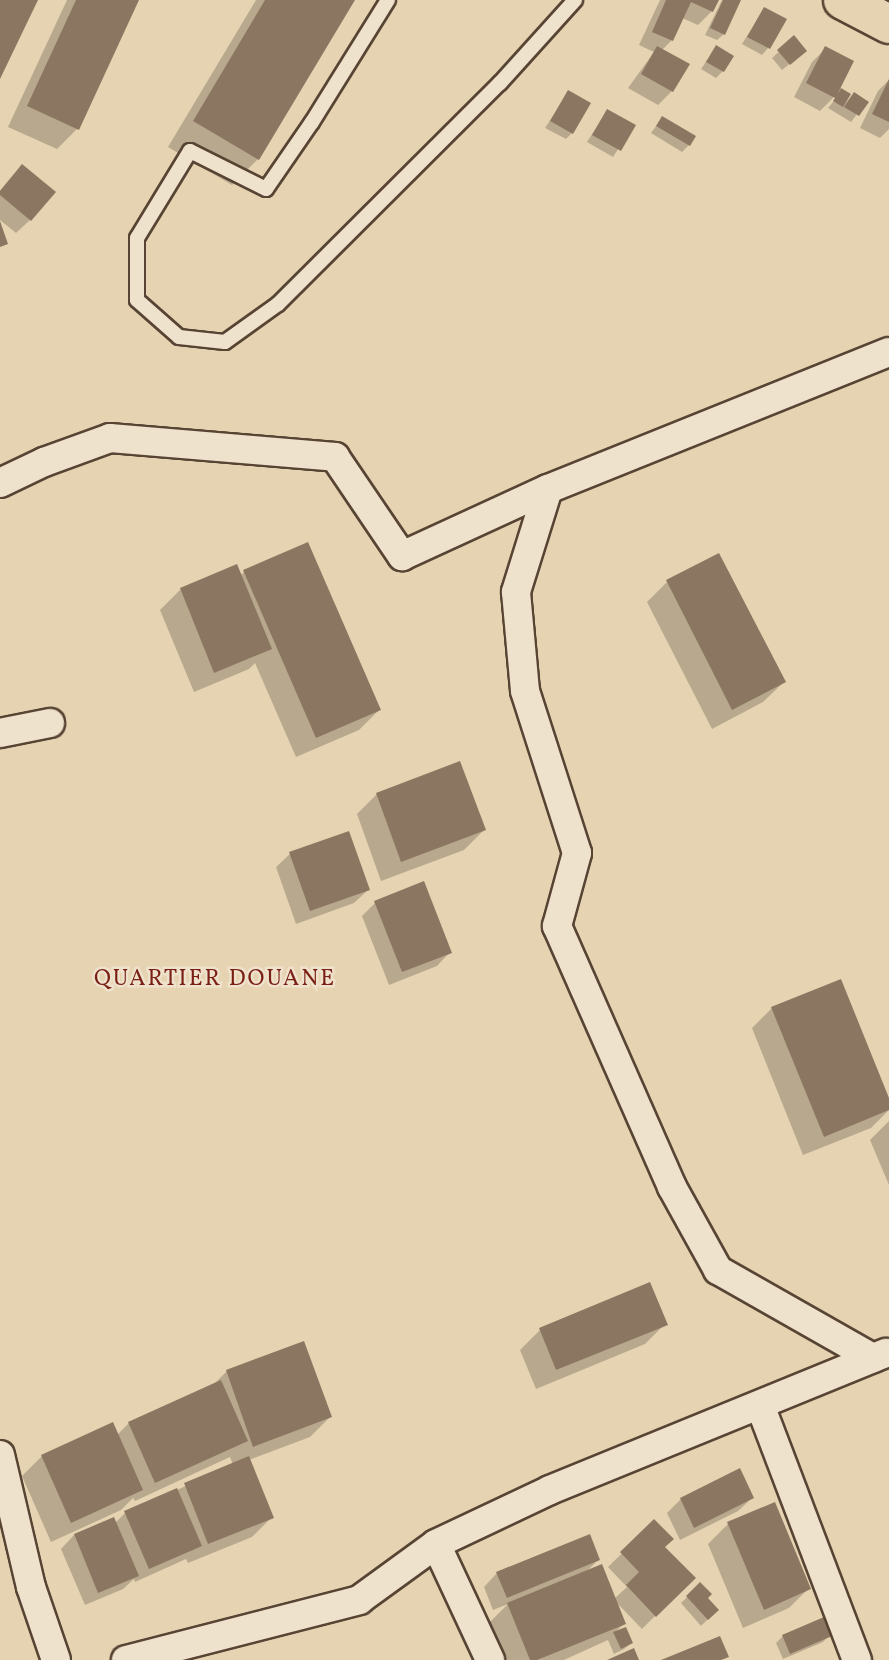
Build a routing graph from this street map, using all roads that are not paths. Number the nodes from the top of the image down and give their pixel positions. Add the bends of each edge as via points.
1 (388, 0) edge
2 (575, 0) edge
3 (843, 0) edge
4 (889, 24) edge
5 (889, 352) edge
6 (0, 483) edge
7 (548, 489) junction
8 (50, 723) dead end
9 (0, 733) edge
10 (881, 1355) edge
11 (761, 1405) junction
12 (0, 1455) edge
13 (436, 1544) junction
14 (56, 1660) edge
15 (126, 1660) edge
16 (490, 1660) edge
17 (857, 1660) edge

1 - 2 lane via 266,189 190,150 137,238 137,300 179,337 225,342 278,304 499,83
3 - 4 highway
5 - 7 street
6 - 7 street via 110,438 335,457 402,556
7 - 10 street via 516,592 525,691 577,853 557,926 672,1187 718,1269
8 - 9 street
10 - 11 street
11 - 13 street via 550,1490
11 - 17 street
12 - 14 street via 32,1587
13 - 15 street via 359,1600
13 - 16 street

